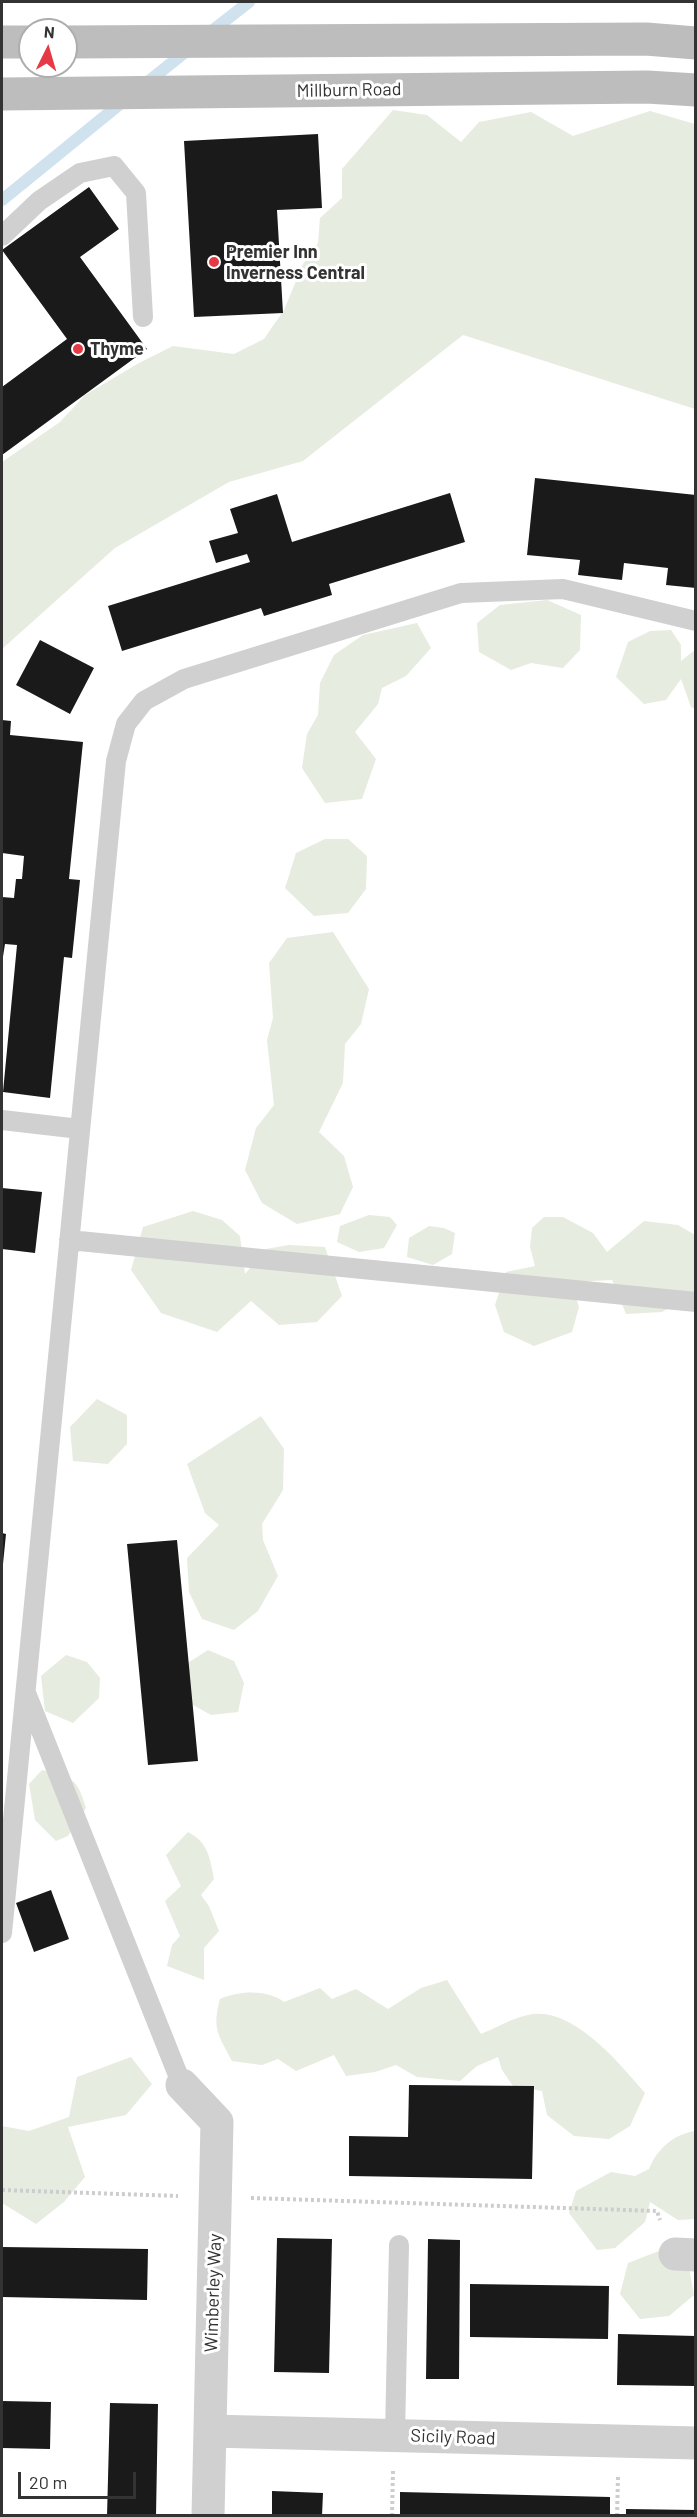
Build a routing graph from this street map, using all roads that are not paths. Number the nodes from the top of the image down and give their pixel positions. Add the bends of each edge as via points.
1 (2, 42) edge
2 (18, 42) edge
3 (78, 42) edge
4 (696, 43) edge
5 (696, 90) edge
6 (2, 94) edge
7 (2, 236) edge
8 (143, 317) dead end
9 (696, 621) edge
10 (2, 1120) edge
11 (80, 1129) junction
12 (69, 1240) junction
13 (696, 1302) edge
14 (25, 1691) junction
15 (2, 1933) edge
16 (182, 2085) joint
17 (399, 2245) dead end
18 (210, 2432) junction
19 (395, 2435) junction
20 (696, 2443) edge
21 (208, 2516) edge

1 - 2 main road
3 - 4 main road via 646,39
5 - 6 main road, Millburn Road via 647,87
7 - 8 lane via 39,201 80,173 114,166 136,194
9 - 11 lane via 563,589 461,593 184,679 144,701 126,724 116,761
10 - 11 lane
11 - 12 lane
12 - 13 lane
12 - 14 lane
14 - 15 lane
14 - 16 lane
16 - 18 street, Wimberley Way via 217,2122
17 - 19 lane
18 - 19 street, Sicily Road
18 - 21 street, Wimberley Way
19 - 20 street, Sicily Road

